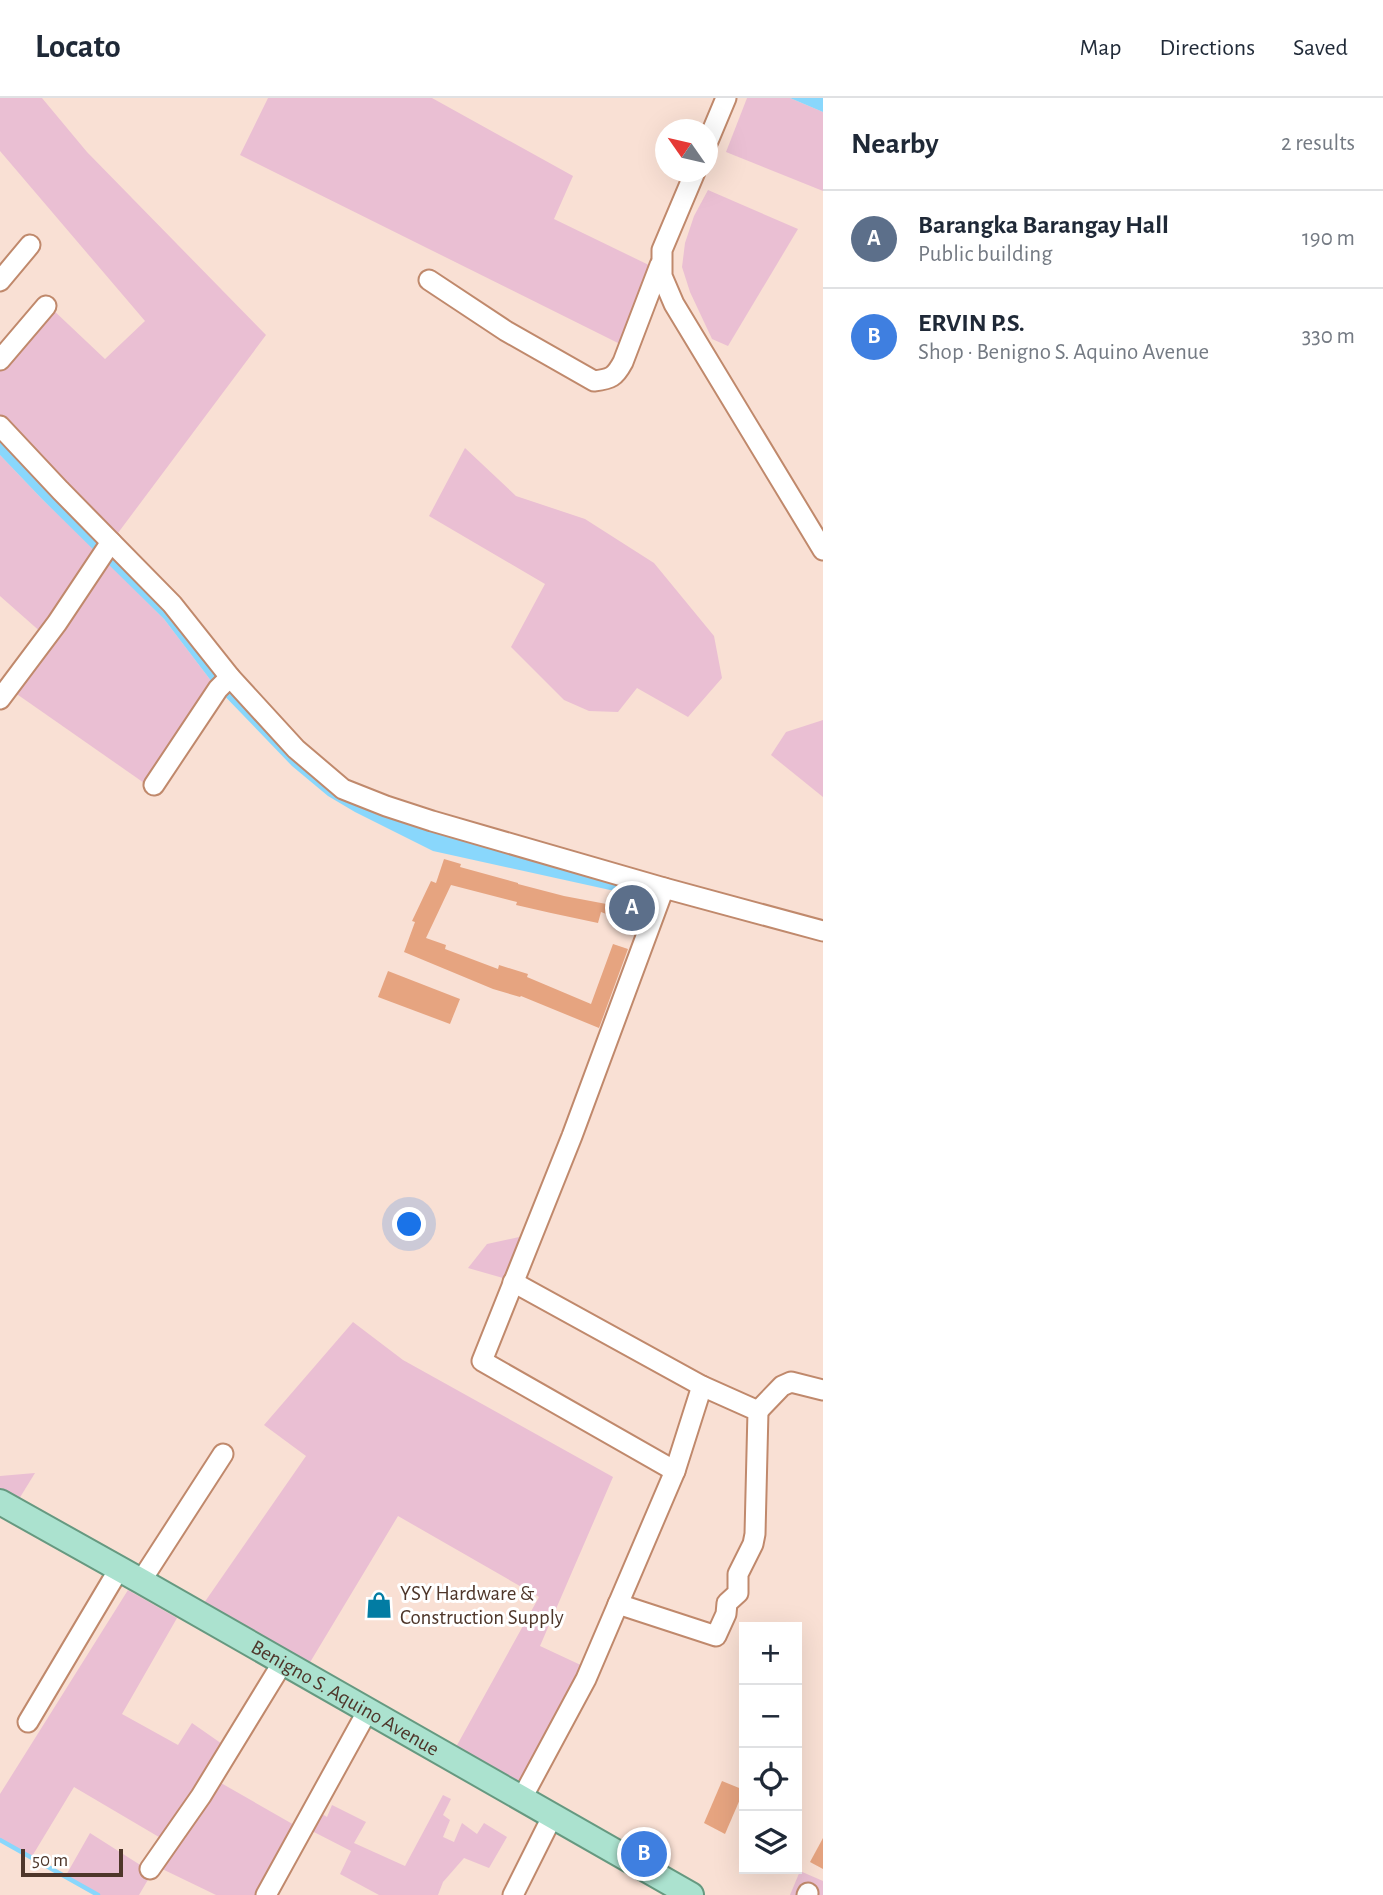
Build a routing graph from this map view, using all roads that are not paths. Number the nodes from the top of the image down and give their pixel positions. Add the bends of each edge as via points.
1 (726, 98) edge
2 (717, 119) edge
3 (691, 182) edge
4 (30, 245) dead end
5 (661, 262) junction
6 (429, 280) dead end
7 (0, 281) edge
8 (46, 306) dead end
9 (0, 360) edge
10 (0, 426) edge
11 (111, 542) junction
12 (823, 550) edge
13 (230, 677) junction
14 (3, 689) edge
15 (153, 785) dead end
16 (664, 888) junction
17 (823, 931) edge
18 (513, 1282) junction
19 (702, 1386) junction
20 (823, 1390) edge
21 (758, 1411) junction
22 (223, 1454) dead end
23 (675, 1471) junction
24 (0, 1502) edge
25 (119, 1569) junction
26 (141, 1581) junction
27 (618, 1604) junction
28 (283, 1661) junction
29 (368, 1710) junction
30 (28, 1722) dead end
31 (522, 1798) junction
32 (553, 1815) junction
33 (150, 1869) dead end
34 (267, 1895) edge
35 (513, 1895) edge
36 (691, 1895) edge

1 - 2 street
3 - 5 street
4 - 7 street
5 - 6 street via 623,362 609,380 594,381
5 - 12 street via 674,304
8 - 9 street
10 - 11 street
11 - 13 street via 172,604
11 - 14 street via 57,623
13 - 15 street
13 - 16 street via 296,749 343,789 432,821
16 - 17 street
16 - 18 street
18 - 19 street
18 - 23 street via 482,1361
19 - 21 street
19 - 23 street
20 - 21 street via 791,1381
21 - 27 street via 753,1545 738,1574 738,1593 727,1603 716,1636
22 - 26 street
23 - 27 street
24 - 25 main road, Benigno S. Aquino Avenue
25 - 26 main road, Benigno S. Aquino Avenue
25 - 30 street
26 - 28 main road, Benigno S. Aquino Avenue
27 - 31 street via 586,1679
28 - 29 main road, Benigno S. Aquino Avenue
28 - 33 street via 201,1796
29 - 31 main road, Benigno S. Aquino Avenue
29 - 34 street
31 - 32 main road, Benigno S. Aquino Avenue
32 - 35 street
32 - 36 main road, Benigno S. Aquino Avenue

